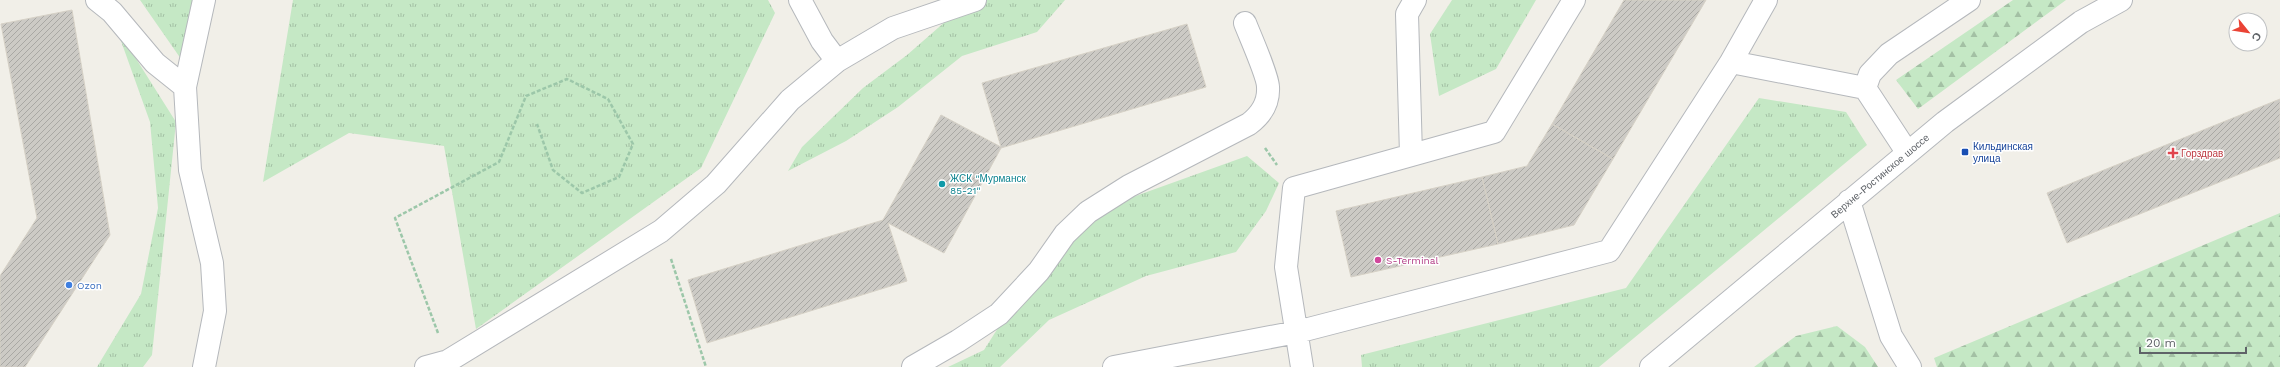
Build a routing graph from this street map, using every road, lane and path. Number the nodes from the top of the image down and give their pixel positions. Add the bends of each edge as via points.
1 (97, 0) edge
2 (204, 0) edge
3 (800, 0) edge
4 (975, 0) edge
5 (1416, 0) edge
6 (1574, 0) edge
7 (1766, 0) edge
8 (1968, 0) edge
9 (2121, 0) edge
10 (1245, 23) dead end
11 (837, 61) junction
12 (1731, 62) junction
13 (185, 87) junction
14 (1865, 88) junction
15 (537, 124) dead end
16 (1249, 124) junction
17 (1907, 152) junction
18 (1411, 155) junction
19 (1294, 188) junction
20 (1849, 201) junction
21 (681, 287) dead end
22 (1297, 332) junction
23 (450, 364) edge
24 (204, 367) edge
25 (426, 367) edge
26 (706, 367) edge
27 (913, 367) edge
28 (1114, 367) edge
29 (1302, 367) edge
30 (1651, 367) edge
31 (1910, 367) edge

1 - 13 street via 112,12 155,63
2 - 13 street
3 - 11 street via 818,35
4 - 11 street via 893,28
5 - 18 street via 1407,14
6 - 18 street via 1494,132
7 - 12 street
8 - 14 street via 1889,54 1870,74
9 - 17 street, Верхне-Ростинское шоссе via 2081,22
10 - 16 street via 1269,86 1266,102 1259,117
11 - 23 street via 790,100 716,184 661,231
12 - 14 street
12 - 22 street via 1609,251
13 - 24 street via 190,170 212,263 215,311
14 - 17 street
15 - 23 path via 553,170 582,192 620,177 633,144 608,99 567,79 526,96 499,162 395,218
16 - 19 path
16 - 27 street via 1129,186 1088,212 1065,234 1039,271 999,314
17 - 20 street, Верхне-Ростинское шоссе
18 - 19 street
19 - 22 street via 1286,267
20 - 30 street, Верхне-Ростинское шоссе
20 - 31 street via 1891,336
21 - 26 path
22 - 28 street
22 - 29 street
23 - 25 street

